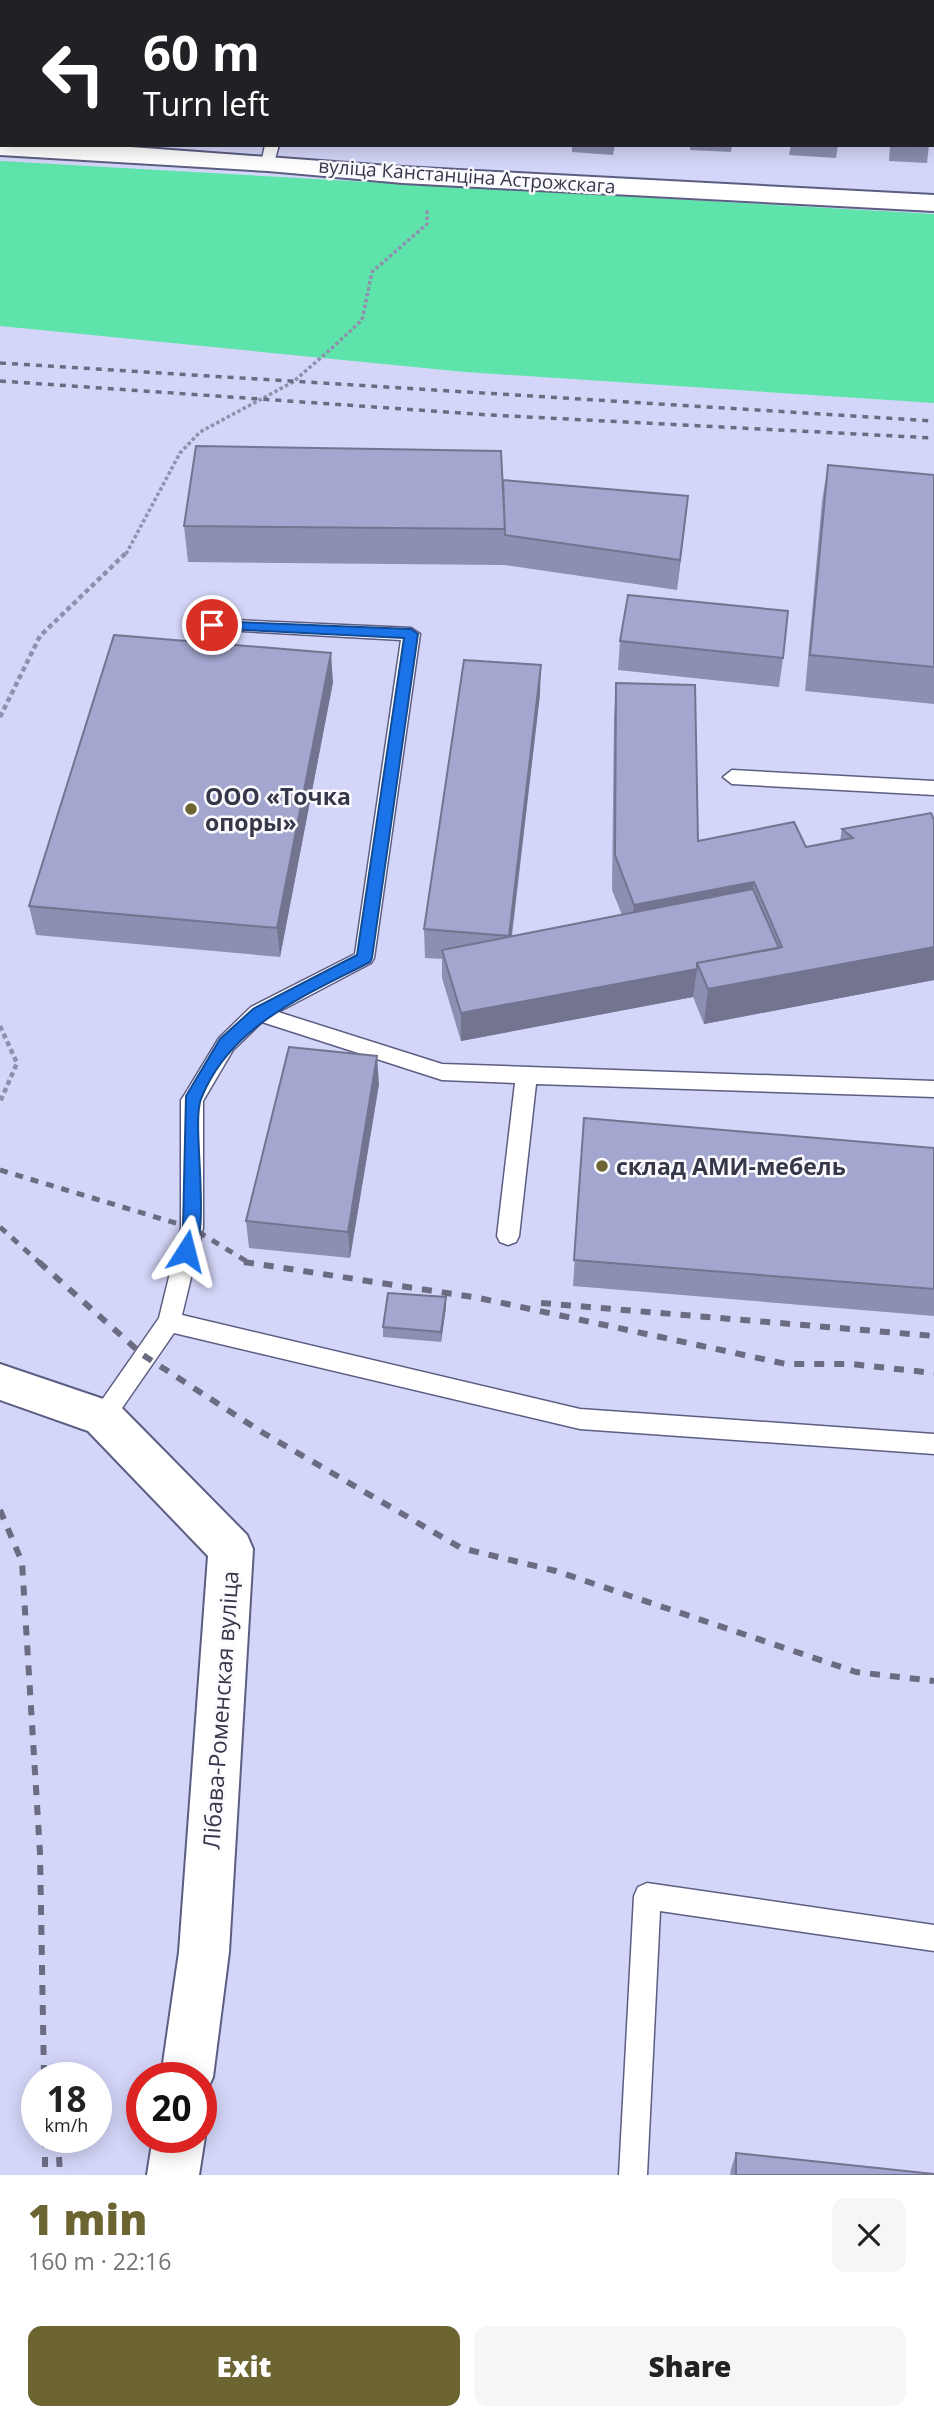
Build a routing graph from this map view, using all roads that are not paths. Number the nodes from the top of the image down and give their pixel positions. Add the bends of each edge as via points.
1 (0, 147) edge
2 (270, 154) edge
3 (934, 203) edge
4 (212, 625) dead end
5 (732, 777) dead end
6 (934, 788) edge
7 (258, 1013) junction
8 (526, 1075) junction
9 (934, 1089) edge
10 (508, 1236) dead end
11 (169, 1322) junction
12 (0, 1382) edge
13 (103, 1418) junction
14 (934, 1444) edge
15 (934, 1938) edge
16 (189, 2062) edge
17 (176, 2153) edge
18 (173, 2175) edge
19 (633, 2175) edge

1 - 2 street, вуліца Канстанціна Астрожскага
2 - 3 street, вуліца Канстанціна Астрожскага via 403,174
4 - 7 lane via 411,634 364,958
5 - 6 lane
7 - 8 lane via 442,1072
7 - 11 lane via 226,1044 192,1100 192,1228
8 - 9 lane
8 - 10 lane
11 - 13 lane
11 - 14 lane via 580,1419
12 - 13 street, Лібава-Роменская вуліца
13 - 16 street, Лібава-Роменская вуліца via 231,1549 204,1952
15 - 19 lane via 647,1896
17 - 18 street

